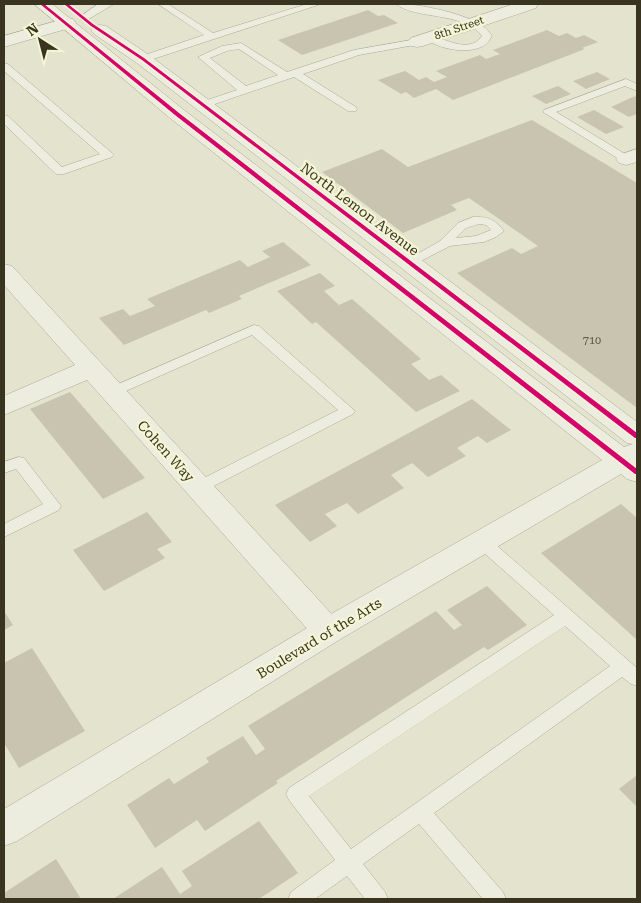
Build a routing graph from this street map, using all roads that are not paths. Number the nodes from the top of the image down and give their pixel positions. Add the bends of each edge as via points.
1 (42, 4) edge
2 (109, 4) edge
3 (162, 4) edge
4 (285, 4) edge
5 (316, 4) edge
6 (401, 4) edge
7 (530, 4) edge
8 (295, 10) junction
9 (72, 15) edge
10 (471, 24) junction
11 (212, 36) junction
12 (423, 40) joint
13 (4, 42) edge
14 (143, 60) junction
15 (4, 66) edge
16 (290, 74) junction
17 (637, 88) edge
18 (244, 90) junction
19 (202, 105) junction
20 (352, 109) dead end
21 (4, 118) edge
22 (632, 157) edge
23 (447, 242) dead end
24 (409, 262) junction
25 (4, 271) edge
26 (90, 368) junction
27 (112, 392) junction
28 (4, 406) edge
29 (634, 455) edge
30 (4, 468) edge
31 (199, 487) junction
32 (4, 530) edge
33 (480, 541) junction
34 (566, 616) junction
35 (328, 631) junction
36 (630, 673) edge
37 (422, 812) junction
38 (4, 829) edge
39 (349, 863) junction
40 (298, 899) edge
41 (378, 899) edge
42 (496, 899) edge

1 - 9 street
2 - 9 lane
3 - 11 lane
4 - 8 lane
5 - 8 lane
6 - 10 lane via 439,12
7 - 10 street, 8th Street
8 - 11 lane
9 - 13 street
9 - 14 street, North Lemon Avenue
9 - 29 street via 177,114
10 - 12 street, 8th Street
11 - 14 lane
12 - 16 lane via 357,52
14 - 19 street, North Lemon Avenue
15 - 21 lane via 108,155 60,172
16 - 18 lane
16 - 18 lane via 241,46 225,48 203,57
16 - 20 lane
17 - 22 lane via 626,82 548,112
18 - 19 lane
19 - 24 street, North Lemon Avenue
23 - 24 lane
24 - 29 street, North Lemon Avenue
25 - 26 street, Cohen Way
26 - 27 street, Cohen Way
26 - 28 street
27 - 31 street, Cohen Way
27 - 31 lane via 254,329 348,411
29 - 33 street, Boulevard of the Arts
30 - 32 lane via 19,462 53,506
31 - 35 street, Cohen Way
33 - 34 lane
33 - 35 street, Boulevard of the Arts
34 - 36 lane
34 - 39 lane via 296,794
35 - 38 street, Boulevard of the Arts
36 - 37 lane
37 - 39 lane
37 - 42 lane
39 - 40 lane
39 - 41 lane

